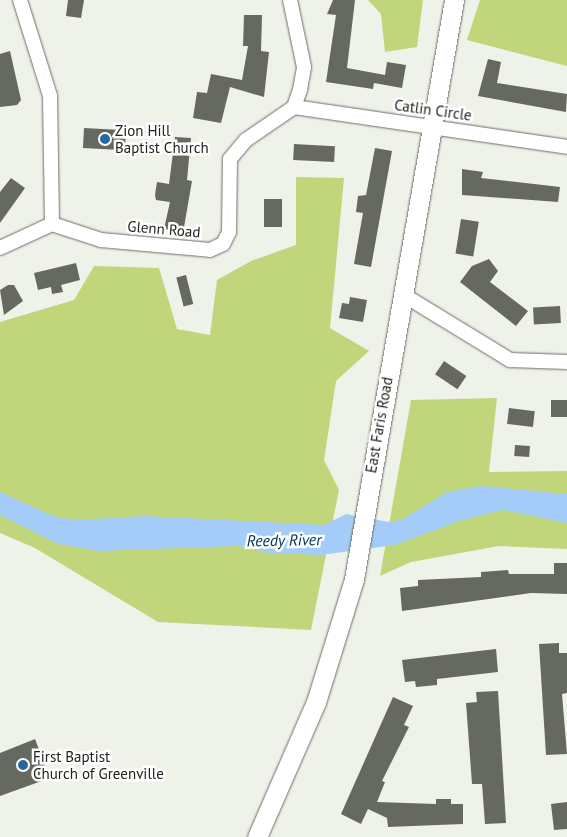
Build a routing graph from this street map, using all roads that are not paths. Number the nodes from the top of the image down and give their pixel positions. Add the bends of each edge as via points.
1 (20, 0) edge
2 (290, 0) edge
3 (454, 0) edge
4 (294, 107) junction
5 (432, 126) junction
6 (567, 147) edge
7 (52, 224) junction
8 (0, 248) edge
9 (402, 294) junction
10 (567, 362) edge
11 (256, 837) edge

1 - 7 street via 50,96
2 - 4 street via 304,67
3 - 5 main road, East Faris Road
4 - 5 street, Catlin Circle
4 - 7 street, Glenn Road via 246,140 230,159 229,232 216,249 101,240
5 - 6 street, Catlin Circle
5 - 9 main road, East Faris Road
7 - 8 street
9 - 10 street via 510,360
9 - 11 main road, East Faris Road via 354,579 316,702

